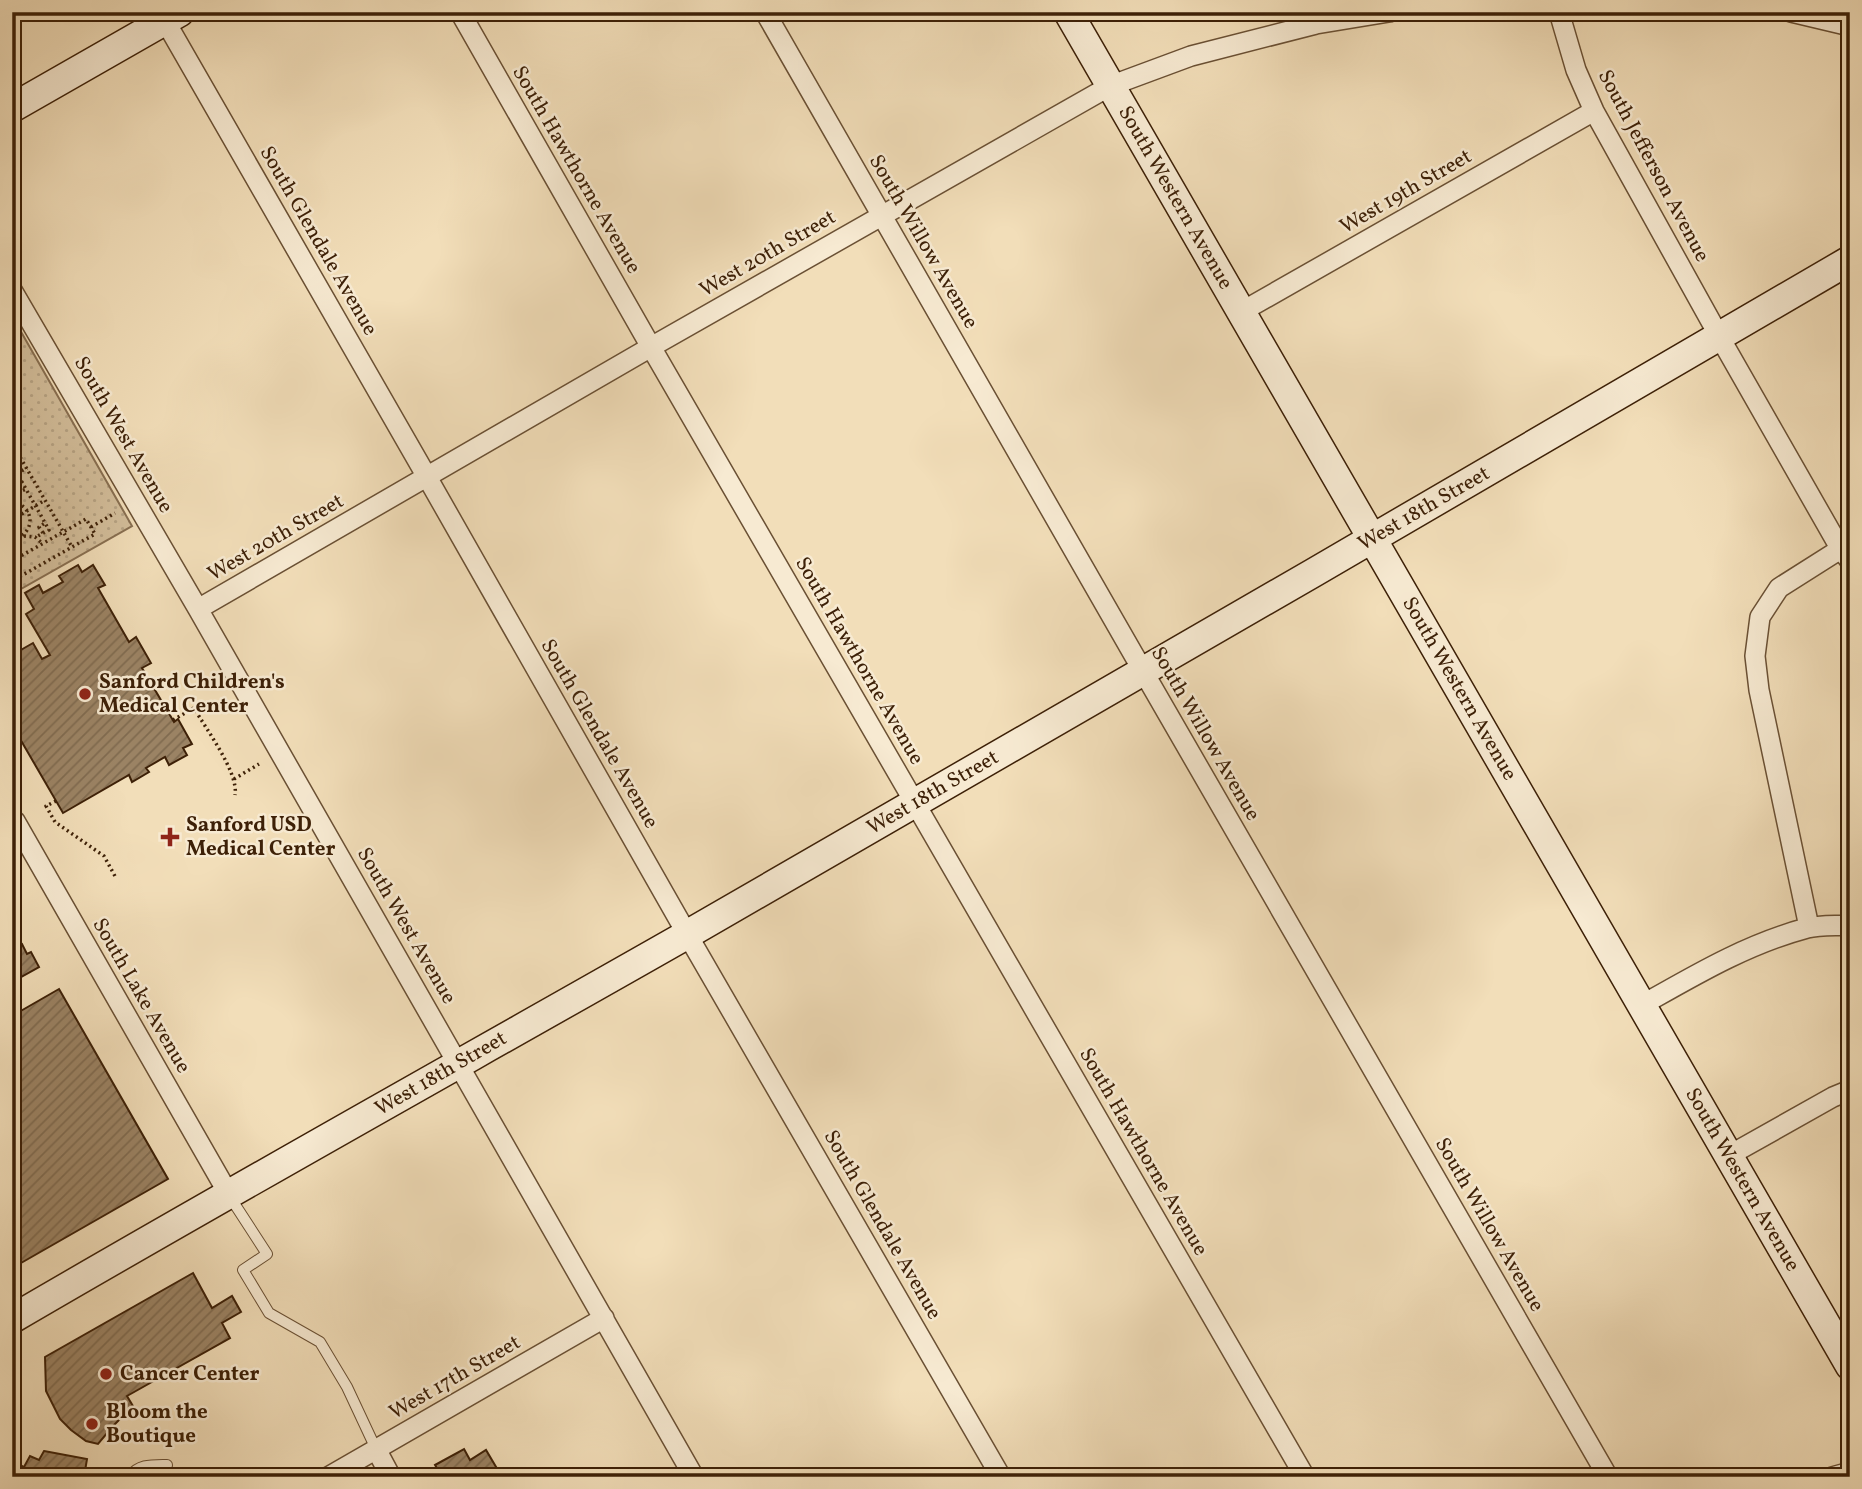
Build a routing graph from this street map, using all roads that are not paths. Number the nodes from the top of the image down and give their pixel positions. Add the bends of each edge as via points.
1 (460, 12) edge
2 (765, 12) edge
3 (1068, 12) edge
4 (1389, 12) edge
5 (1559, 12) edge
6 (1791, 12) edge
7 (168, 15) edge
8 (1850, 26) edge
9 (1110, 86) junction
10 (12, 108) edge
11 (1594, 111) junction
12 (882, 215) junction
13 (1850, 260) edge
14 (12, 290) edge
15 (1241, 312) junction
16 (1719, 337) junction
17 (651, 347) junction
18 (427, 477) junction
19 (1373, 540) junction
20 (1847, 550) edge
21 (198, 609) junction
22 (1143, 671) junction
23 (915, 803) junction
24 (15, 821) dead end
25 (1850, 925) edge
26 (1809, 928) junction
27 (687, 934) junction
28 (1642, 1005) junction
29 (459, 1064) junction
30 (1850, 1090) edge
31 (1728, 1156) junction
32 (228, 1193) junction
33 (604, 1318) junction
34 (12, 1319) edge
35 (1850, 1366) edge
36 (376, 1449) junction
37 (1850, 1472) edge
38 (129, 1477) edge
39 (163, 1477) edge
40 (328, 1477) edge
41 (391, 1477) edge
42 (694, 1477) edge
43 (1001, 1477) edge
44 (1305, 1477) edge
45 (1608, 1477) edge
46 (1832, 1477) edge

1 - 17 street, South Hawthorne Avenue
2 - 12 street, South Willow Avenue
3 - 9 street, South Western Avenue
4 - 9 street, West 20th Street via 1316,24 1191,56
5 - 11 street, South Jefferson Avenue
6 - 8 street
7 - 10 street
7 - 18 street, South Glendale Avenue
9 - 12 street, West 20th Street
9 - 15 street, South Western Avenue
11 - 15 street, West 19th Street
11 - 16 street, South Jefferson Avenue
12 - 17 street, West 20th Street
12 - 22 street, South Willow Avenue
13 - 16 street, West 18th Street
14 - 21 street, South West Avenue
15 - 19 street, South Western Avenue
16 - 19 street, West 18th Street
16 - 20 street, South Jefferson Avenue
17 - 18 street, West 20th Street
17 - 23 street, South Hawthorne Avenue
18 - 21 street, West 20th Street
18 - 27 street, South Glendale Avenue
19 - 22 street, West 18th Street
19 - 28 street, South Western Avenue
20 - 26 street via 1779,588 1760,617 1755,656
21 - 29 street, South West Avenue
22 - 23 street, West 18th Street
22 - 45 street, South Willow Avenue
23 - 27 street, West 18th Street
23 - 44 street, South Hawthorne Avenue
24 - 32 street, South Lake Avenue
25 - 26 street
26 - 28 street via 1716,963
27 - 29 street, West 18th Street
27 - 43 street, South Glendale Avenue
28 - 31 street, South Western Avenue
29 - 32 street, West 18th Street
29 - 33 street, South West Avenue
30 - 31 street
31 - 35 street, South Western Avenue
32 - 34 street, West 18th Street
32 - 36 lane via 267,1254 243,1270 269,1313 320,1342
33 - 36 street, West 17th Street
33 - 42 street, South West Avenue
36 - 40 street, West 17th Street
36 - 41 street
37 - 46 street
38 - 39 lane via 146,1465 167,1465

